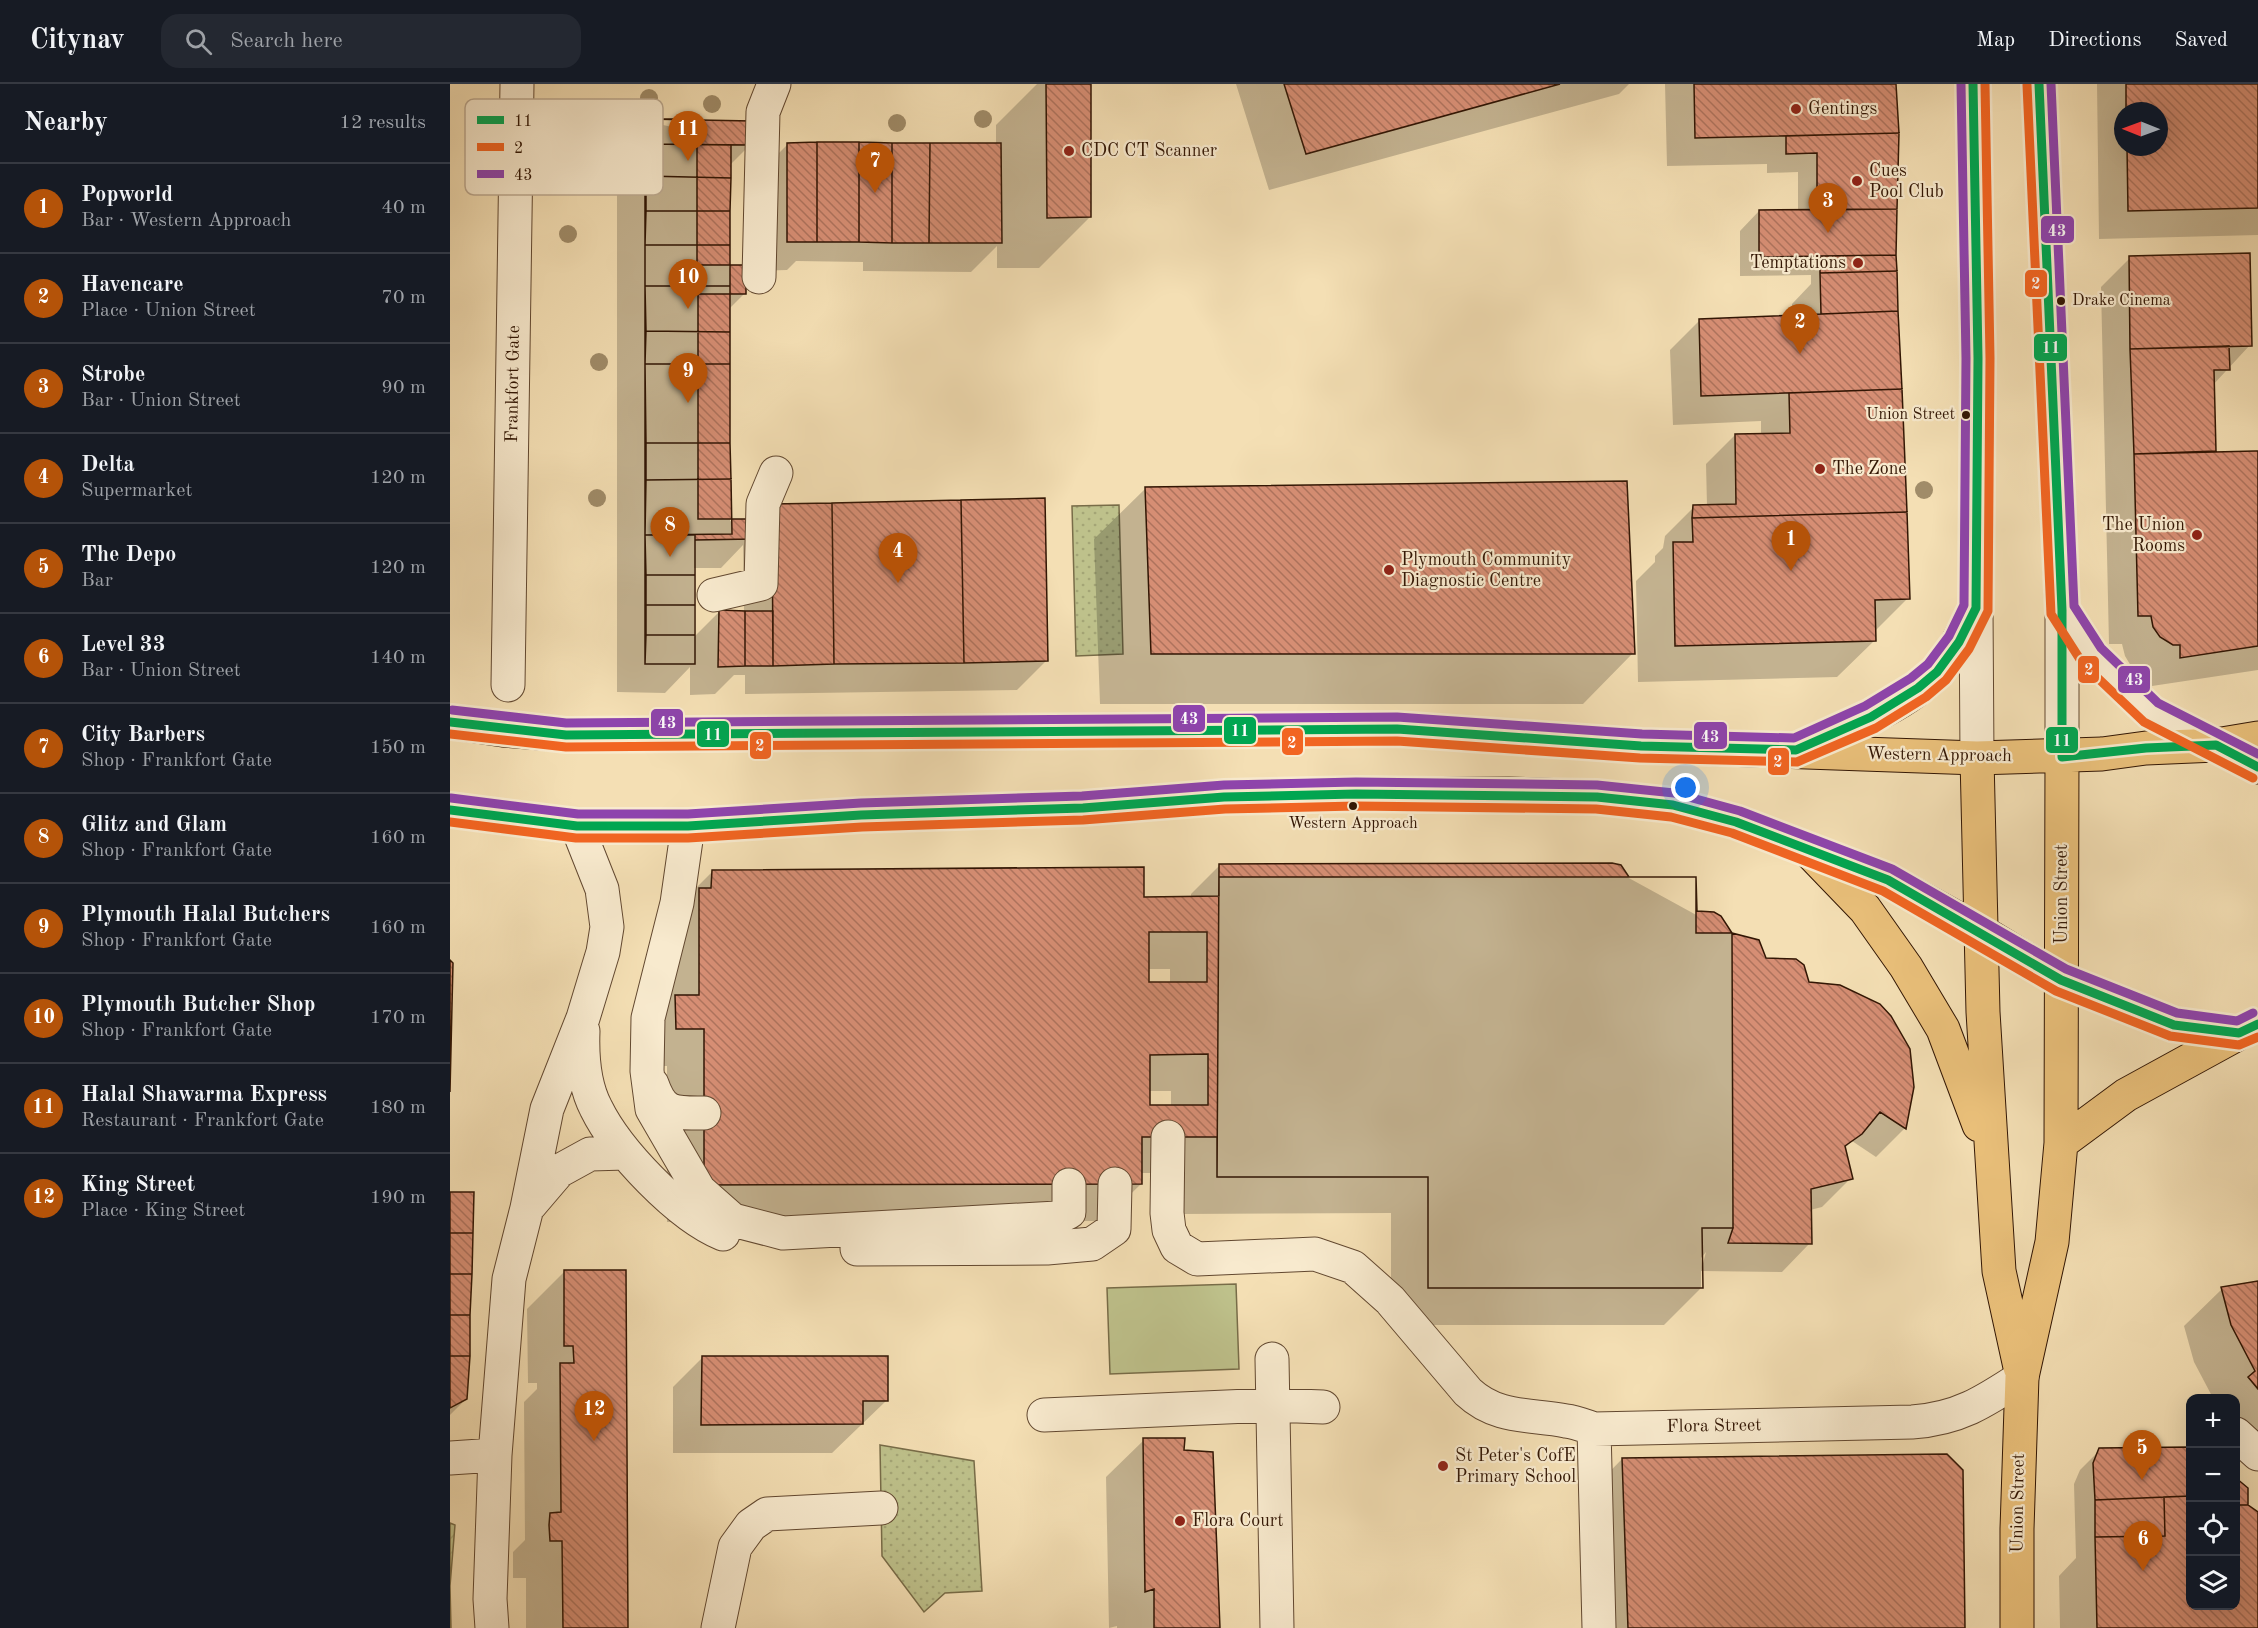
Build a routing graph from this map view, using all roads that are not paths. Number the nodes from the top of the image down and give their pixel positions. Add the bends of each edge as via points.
1 (517, 84) edge
2 (774, 84) edge
3 (1973, 84) edge
4 (2039, 84) edge
5 (517, 99) edge
6 (515, 195) edge
7 (759, 277) dead end
8 (776, 472) dead end
9 (714, 595) dead end
10 (1976, 608) junction
11 (2062, 610) junction
12 (508, 685) dead end
13 (450, 722) edge
14 (2258, 738) edge
15 (2216, 746) junction
16 (1796, 750) junction
17 (2062, 757) junction
18 (1977, 758) junction
19 (2258, 767) edge
20 (450, 810) edge
21 (577, 826) junction
22 (688, 826) junction
23 (1805, 846) junction
24 (1980, 931) junction
25 (2061, 980) junction
26 (584, 1018) junction
27 (2248, 1028) edge
28 (647, 1071) junction
29 (704, 1113) dead end
30 (1167, 1137) dead end
31 (2061, 1143) junction
32 (626, 1154) junction
33 (1993, 1182) junction
34 (1115, 1184) dead end
35 (1069, 1185) dead end
36 (527, 1208) junction
37 (1272, 1359) dead end
38 (2022, 1377) junction
39 (1272, 1405) junction
40 (1323, 1407) dead end
41 (1044, 1415) dead end
42 (1594, 1429) junction
43 (2240, 1438) edge
44 (2258, 1454) edge
45 (495, 1455) junction
46 (450, 1458) edge
47 (881, 1508) dead end
48 (492, 1628) edge
49 (718, 1628) edge
50 (1277, 1628) edge
51 (1599, 1628) edge
52 (2017, 1628) edge

1 - 5 street, Frankfort Gate
2 - 7 street via 763,112
3 - 10 street, Union Street via 1978,358
4 - 11 street, Union Street
6 - 12 street, Frankfort Gate
8 - 9 street via 763,504 761,584
10 - 16 street via 1959,642 1918,688 1871,717
10 - 18 street, Union Street
11 - 15 street via 2092,656 2151,713
11 - 17 street, Union Street
13 - 16 main road, Western Approach via 503,730 589,735 1397,729 1641,746
14 - 15 main road, Western Approach
15 - 17 main road, Western Approach
15 - 19 main road
16 - 18 main road, Western Approach
17 - 18 main road, Western Approach
17 - 25 main road, Union Street
18 - 24 main road, Union Street
20 - 21 main road
21 - 22 main road
21 - 26 street via 602,889 607,927
22 - 23 main road via 872,814 1083,808 1224,797 1508,794 1597,797 1673,806
22 - 28 street via 677,903 648,1018
23 - 24 main road via 1887,880
23 - 33 main road via 1865,909 1943,1029 1983,1136
24 - 25 main road
24 - 33 main road, Union Street
25 - 27 main road via 2174,1025
25 - 31 main road, Union Street
26 - 32 street via 582,1062 595,1108
26 - 36 street via 547,1109
27 - 31 main road via 2126,1095
28 - 29 street via 659,1102 677,1113
28 - 35 street via 652,1109 671,1144 699,1190 733,1220 783,1233 1057,1218 1069,1212
30 - 42 street, Flora Street via 1167,1213 1169,1230 1178,1247 1197,1258 1315,1254 1353,1268 1390,1300 1480,1404 1500,1413 1567,1421
31 - 38 main road, Union Street via 2052,1242
32 - 34 street via 652,1182 720,1233 757,1246 802,1249 957,1250 1092,1244 1114,1229
32 - 36 street via 590,1154 558,1171
33 - 38 main road, Union Street via 1999,1271
36 - 45 street via 509,1279
37 - 39 street
38 - 42 street, Flora Street via 1984,1402 1942,1420
38 - 52 main road, Union Street
39 - 40 street
39 - 41 street
39 - 50 street
42 - 51 street
43 - 44 street
45 - 46 street
45 - 48 street
47 - 49 street via 767,1514 751,1525 735,1547

